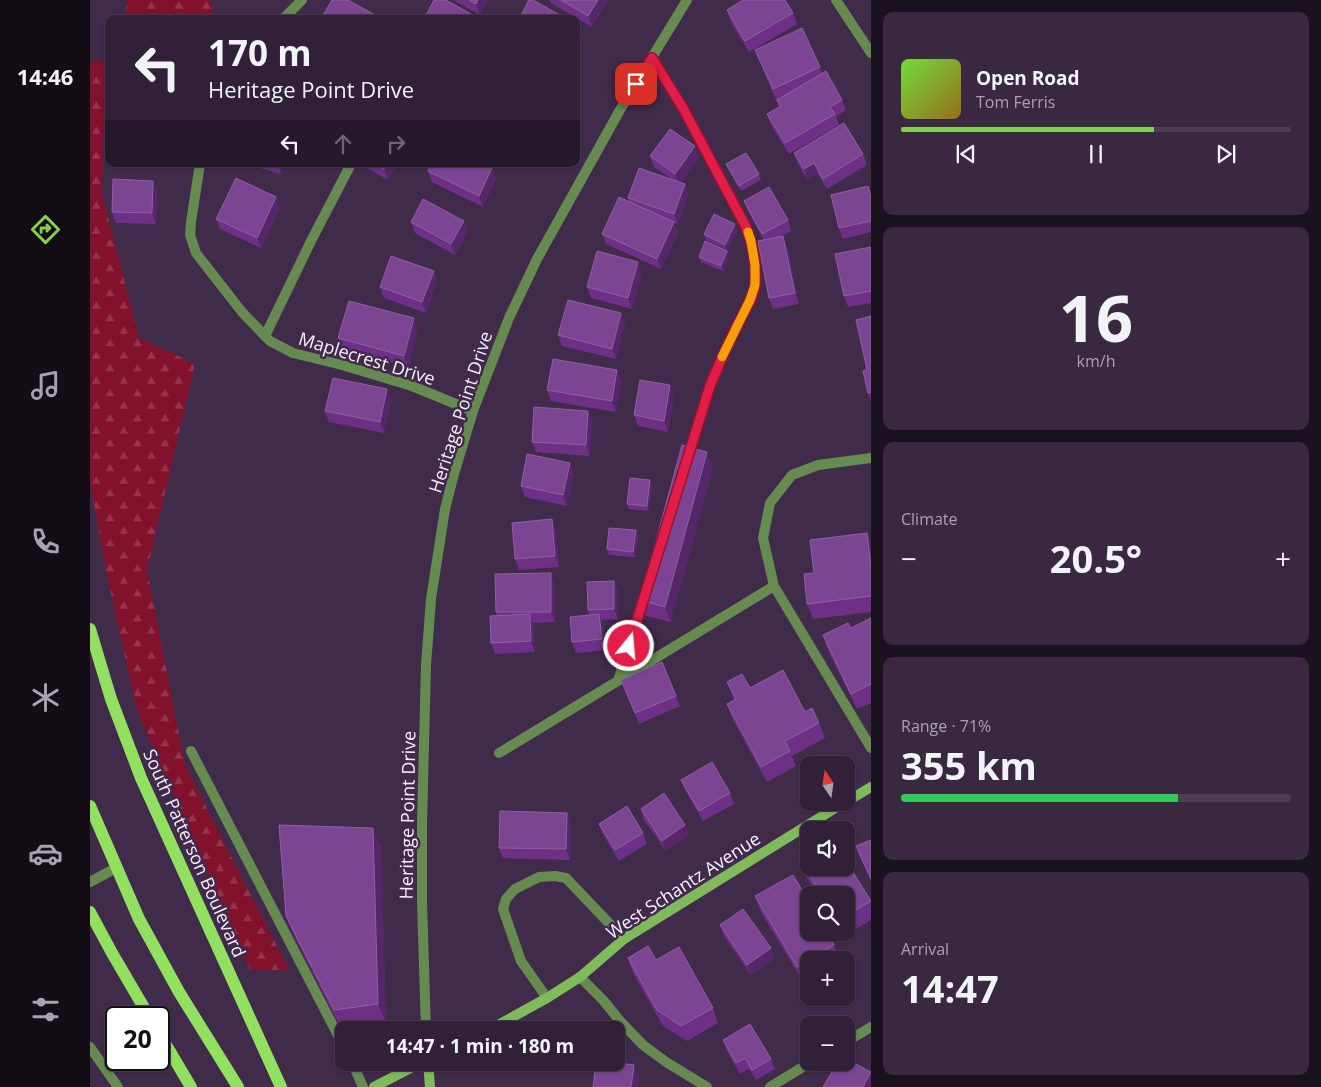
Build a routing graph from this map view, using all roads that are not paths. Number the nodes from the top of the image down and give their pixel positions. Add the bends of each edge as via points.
1 (302, 0) edge
2 (687, 0) edge
3 (836, 0) edge
4 (287, 15) edge
5 (871, 53) edge
6 (652, 58) junction
7 (199, 167) edge
8 (349, 167) edge
9 (265, 336) junction
10 (473, 411) junction
11 (871, 458) edge
12 (683, 470) edge
13 (649, 580) edge
14 (774, 586) junction
15 (90, 629) edge
16 (618, 681) junction
17 (871, 748) edge
18 (191, 751) dead end
19 (499, 753) dead end
20 (871, 787) edge
21 (855, 797) edge
22 (90, 806) edge
23 (831, 811) edge
24 (116, 868) junction
25 (90, 882) edge
26 (90, 912) edge
27 (624, 939) junction
28 (580, 977) junction
29 (547, 998) junction
30 (143, 1006) edge
31 (426, 1021) edge
32 (505, 1021) edge
33 (871, 1027) edge
34 (335, 1030) edge
35 (855, 1037) edge
36 (90, 1047) edge
37 (170, 1052) edge
38 (800, 1069) edge
39 (356, 1071) edge
40 (405, 1071) edge
41 (429, 1071) edge
42 (118, 1087) edge
43 (191, 1087) edge
44 (238, 1087) edge
45 (281, 1087) edge
46 (363, 1087) edge
47 (374, 1087) edge
48 (430, 1087) edge
49 (707, 1087) edge
50 (770, 1087) edge

1 - 4 street
2 - 6 street, Heritage Point Drive
3 - 5 street
6 - 10 street, Heritage Point Drive via 537,259 509,318
6 - 12 street via 683,108 746,227 755,265 755,285 750,300 710,386
7 - 9 street, Maplecrest Drive via 190,222 196,253
8 - 9 street
9 - 10 street, Maplecrest Drive via 293,353 412,386
10 - 31 street, Heritage Point Drive via 445,509 431,599 422,825
11 - 14 street via 818,465 792,475 770,503 763,538
13 - 16 street
14 - 16 street
14 - 17 street
15 - 45 main road, South Patterson Boulevard via 141,778
16 - 19 street
18 - 34 street
20 - 21 main road, West Schantz Avenue
22 - 24 main road
23 - 27 main road, West Schantz Avenue
24 - 25 street
24 - 44 main road via 139,919 179,992
26 - 30 main road
27 - 28 main road, West Schantz Avenue
27 - 29 street via 566,878 539,877 515,889 506,899 503,909 521,962
28 - 29 main road, West Schantz Avenue
28 - 49 street via 643,1045
29 - 32 main road, West Schantz Avenue
33 - 35 street
36 - 42 street
37 - 43 main road
38 - 50 street
39 - 46 street
40 - 47 main road
41 - 48 main road

